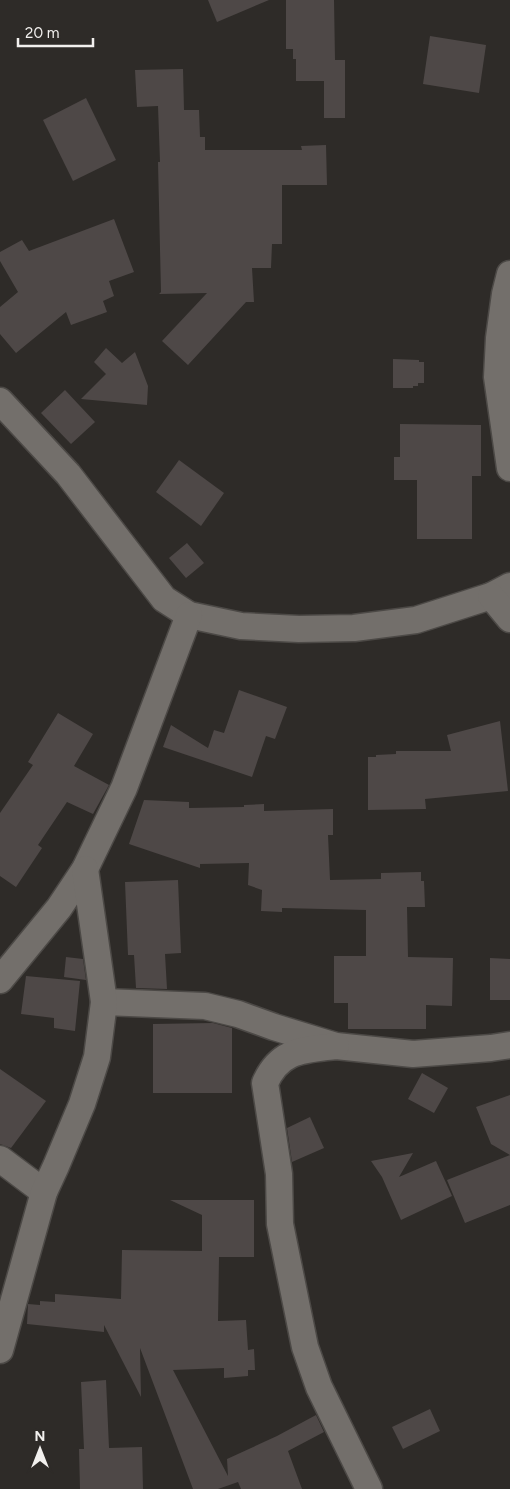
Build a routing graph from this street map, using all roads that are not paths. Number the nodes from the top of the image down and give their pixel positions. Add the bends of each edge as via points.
1 (510, 274) edge
2 (0, 401) edge
3 (510, 468) edge
4 (501, 591) edge
5 (188, 615) junction
6 (510, 619) edge
7 (85, 869) junction
8 (0, 980) edge
9 (104, 1002) junction
10 (510, 1045) edge
11 (336, 1046) junction
12 (0, 1159) edge
13 (44, 1192) junction
14 (0, 1350) edge
15 (369, 1489) edge

1 - 3 street via 499,338 497,377
2 - 5 street via 68,474 164,599
4 - 5 street via 416,620 354,628 241,626
4 - 6 street
5 - 7 street via 124,788
7 - 8 street via 59,908
7 - 9 street
9 - 11 street via 205,1006
9 - 13 street via 97,1057 82,1104
10 - 11 street via 413,1054
11 - 15 street via 299,1050 286,1056 271,1070 265,1083 279,1174 280,1224 305,1347 319,1387
12 - 13 street
13 - 14 street

